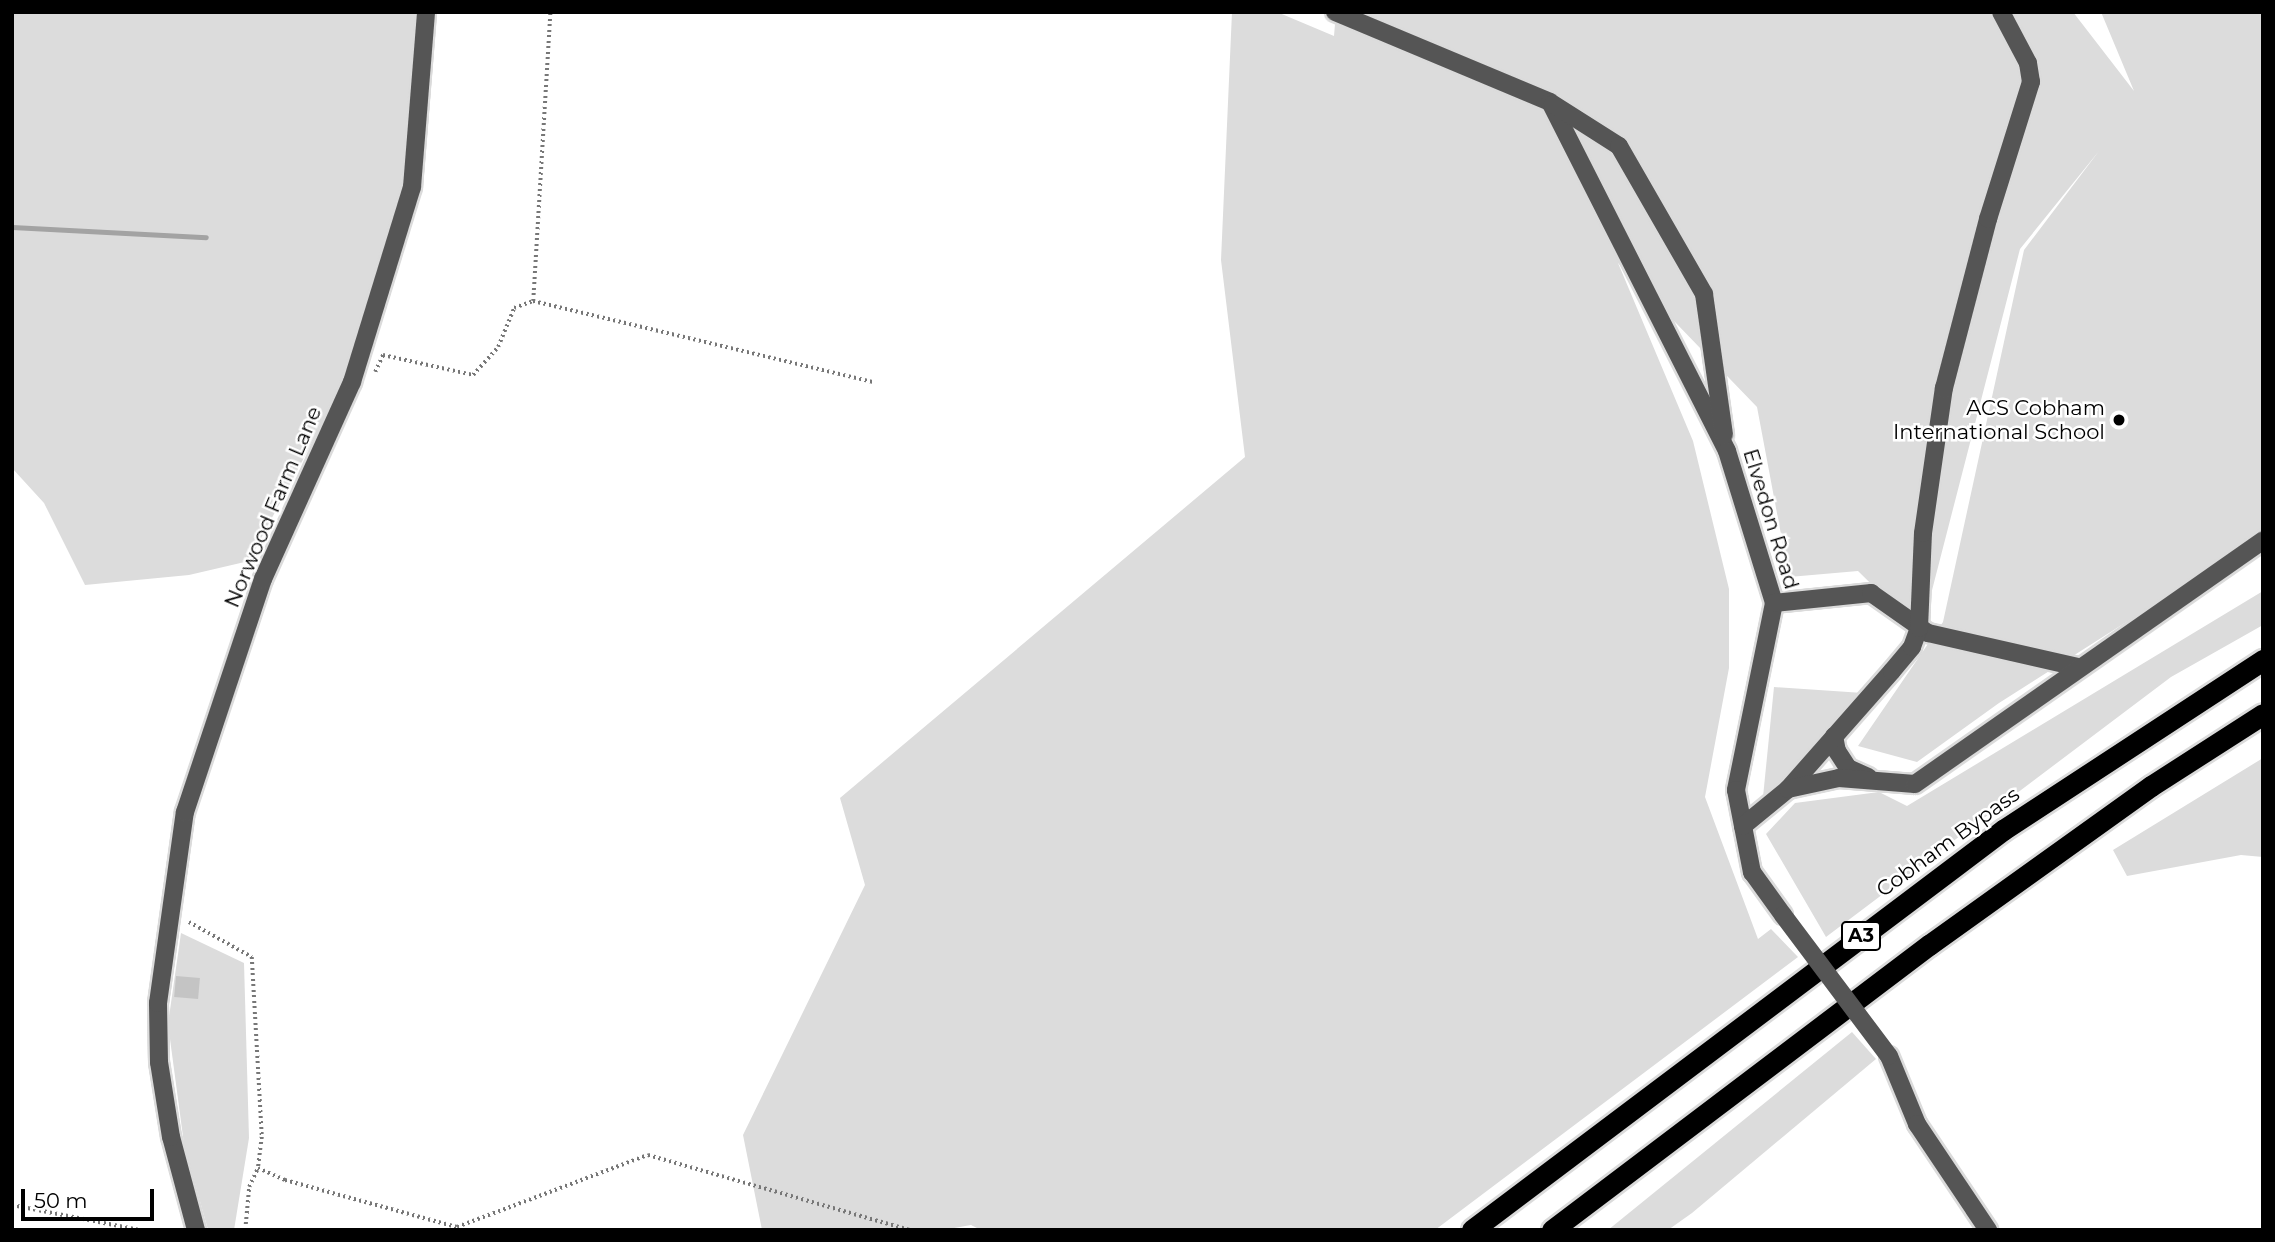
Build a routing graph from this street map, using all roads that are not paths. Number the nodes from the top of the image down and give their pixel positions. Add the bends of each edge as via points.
1 (426, 12) edge
2 (1335, 12) edge
3 (2001, 12) edge
4 (1550, 102) junction
5 (1727, 451) junction
6 (2263, 540) edge
7 (1774, 603) junction
8 (1919, 628) junction
9 (2263, 660) edge
10 (2078, 667) junction
11 (2263, 714) edge
12 (1834, 736) junction
13 (1874, 780) junction
14 (1788, 789) junction
15 (1743, 826) junction
16 (196, 1230) edge
17 (1472, 1230) edge
18 (1552, 1230) edge
19 (1988, 1230) edge

1 - 16 street, Norwood Farm Lane via 412,187 352,382 263,579 185,812 158,1003 159,1062 170,1137
2 - 4 street
3 - 8 street via 2028,64 2031,82 1988,219 1944,388 1923,533
4 - 5 street, Elvedon Road
4 - 5 street via 1619,146 1704,293
5 - 7 street, Elvedon Road
6 - 10 street
7 - 8 street via 1871,593
7 - 15 street, Elvedon Road via 1736,790
8 - 10 street
8 - 12 street via 1899,663
9 - 17 highway, Cobham Bypass / A3 via 2003,830
10 - 13 street via 1915,784
11 - 18 highway, A3 via 2151,786 1929,945
12 - 13 street via 1848,768
12 - 14 street
13 - 14 street via 1839,778
14 - 15 street
15 - 19 street, Elvedon Road, bridge via 1752,872 1889,1056 1917,1124

